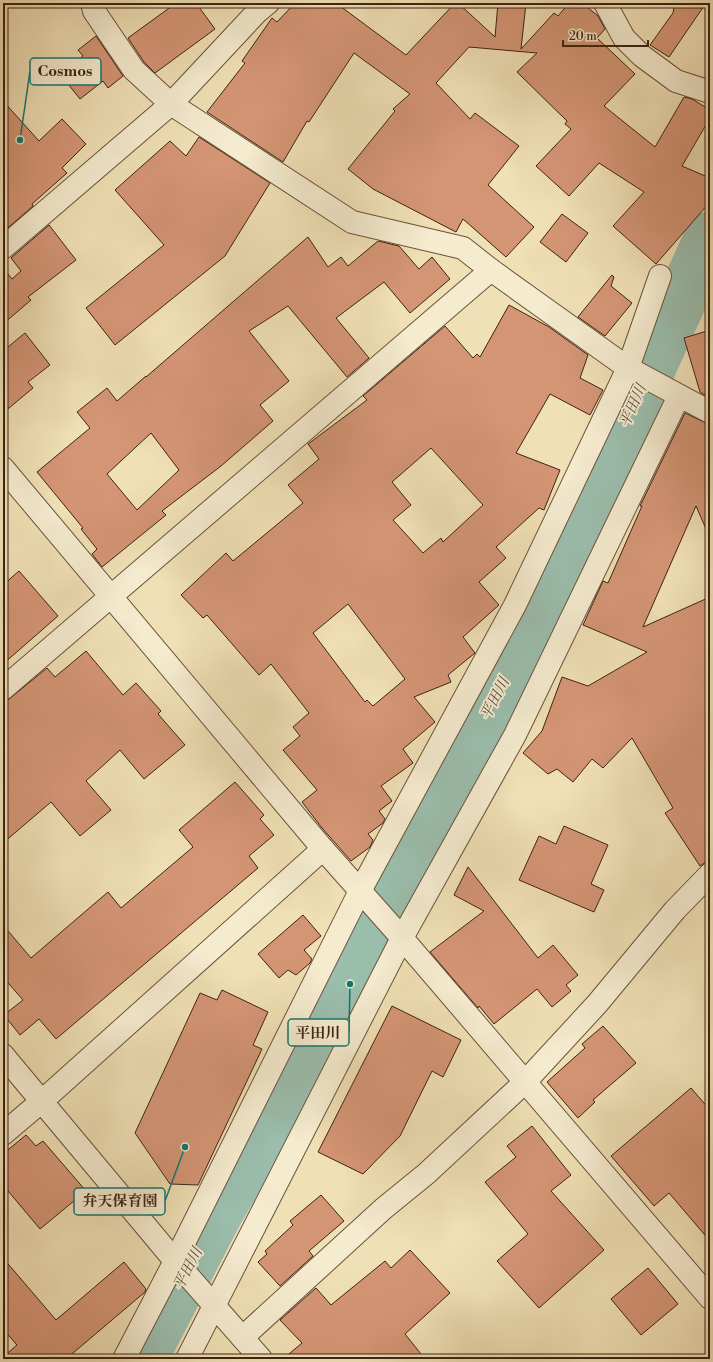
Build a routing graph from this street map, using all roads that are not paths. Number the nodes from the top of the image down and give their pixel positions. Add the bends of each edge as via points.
1 (92, 3) edge
2 (268, 3) edge
3 (605, 3) edge
4 (710, 92) edge
5 (171, 104) junction
6 (3, 248) edge
7 (491, 270) junction
8 (660, 276) dead end
9 (628, 368) junction
10 (671, 391) junction
11 (710, 412) edge
12 (3, 468) edge
13 (111, 597) junction
14 (3, 689) edge
15 (323, 850) junction
16 (710, 874) edge
17 (360, 891) junction
18 (402, 938) junction
19 (3, 1055) edge
20 (525, 1082) junction
21 (42, 1101) junction
22 (3, 1134) edge
23 (175, 1261) junction
24 (710, 1298) edge
25 (214, 1306) junction
26 (243, 1337) junction
27 (124, 1359) edge
28 (187, 1359) edge
29 (261, 1359) edge

1 - 5 street via 94,10 134,70
2 - 5 street
3 - 4 street via 624,38 642,56 676,81
5 - 6 street
5 - 7 street via 352,222 463,248
7 - 9 street
7 - 13 street
8 - 9 street
9 - 10 street
9 - 17 street via 514,605
10 - 11 street
10 - 18 street via 515,735
12 - 13 street
13 - 14 street
13 - 15 street
15 - 17 street
15 - 21 street
16 - 20 street via 675,910 597,1004
17 - 18 street
17 - 23 street
18 - 20 street
18 - 25 street
19 - 21 street
20 - 24 street
20 - 26 street
21 - 22 street
21 - 23 street
23 - 25 street
23 - 27 street
25 - 26 street
25 - 28 street
26 - 29 street

